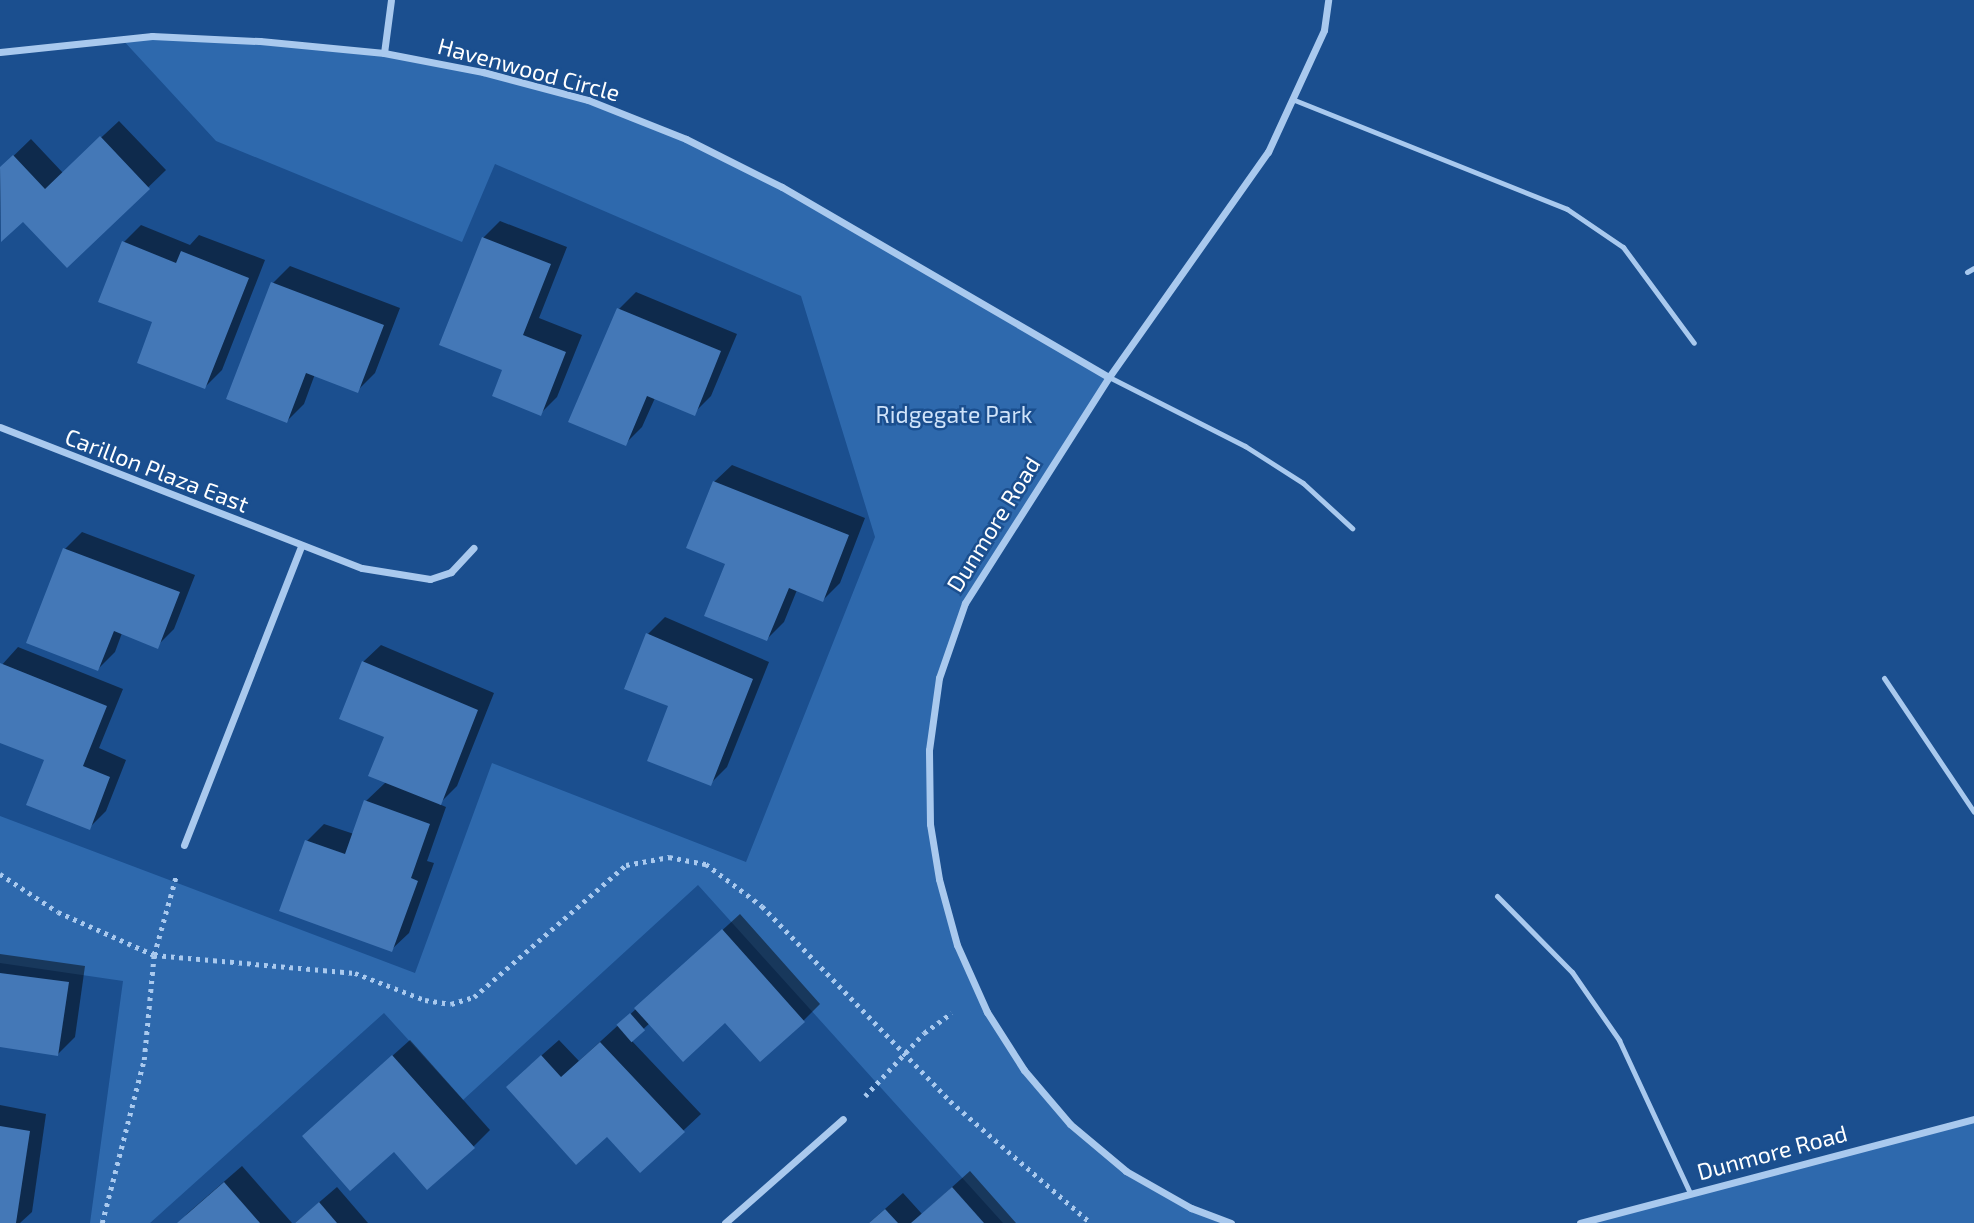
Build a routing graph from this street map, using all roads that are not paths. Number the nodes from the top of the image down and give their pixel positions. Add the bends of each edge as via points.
1 (391, 0) edge
2 (1328, 0) edge
3 (0, 52) edge
4 (384, 53) junction
5 (1292, 99) junction
6 (1974, 268) edge
7 (1967, 272) dead end
8 (1694, 343) dead end
9 (1109, 377) junction
10 (0, 427) edge
11 (1352, 528) dead end
12 (301, 547) junction
13 (473, 548) dead end
14 (1884, 678) dead end
15 (1974, 812) edge
16 (184, 845) road end
17 (1497, 896) dead end
18 (843, 1119) road end
19 (1974, 1119) edge
20 (1690, 1193) junction
21 (725, 1223) edge
22 (1231, 1223) edge
23 (1580, 1223) edge

1 - 4 street
2 - 5 street, Dunmore Road via 1324,30
3 - 4 street, Havenwood Circle via 152,36
4 - 9 street, Havenwood Circle via 483,72 588,100 686,139 782,187
5 - 8 lane via 1567,209 1623,247
5 - 9 street, Dunmore Road via 1268,152
6 - 7 lane
9 - 11 lane via 1245,446 1303,483
9 - 22 street, Dunmore Road via 965,603 939,678 929,750 930,824 957,945 980,998 1024,1070 1070,1124 1126,1171 1191,1208
10 - 12 street, Carillon Plaza East
12 - 13 street, Carillon Plaza East via 362,568 430,579 451,572
12 - 16 street
14 - 15 lane
17 - 20 lane via 1572,972 1619,1040
18 - 21 street
19 - 20 street, Dunmore Road
20 - 23 street, Dunmore Road

